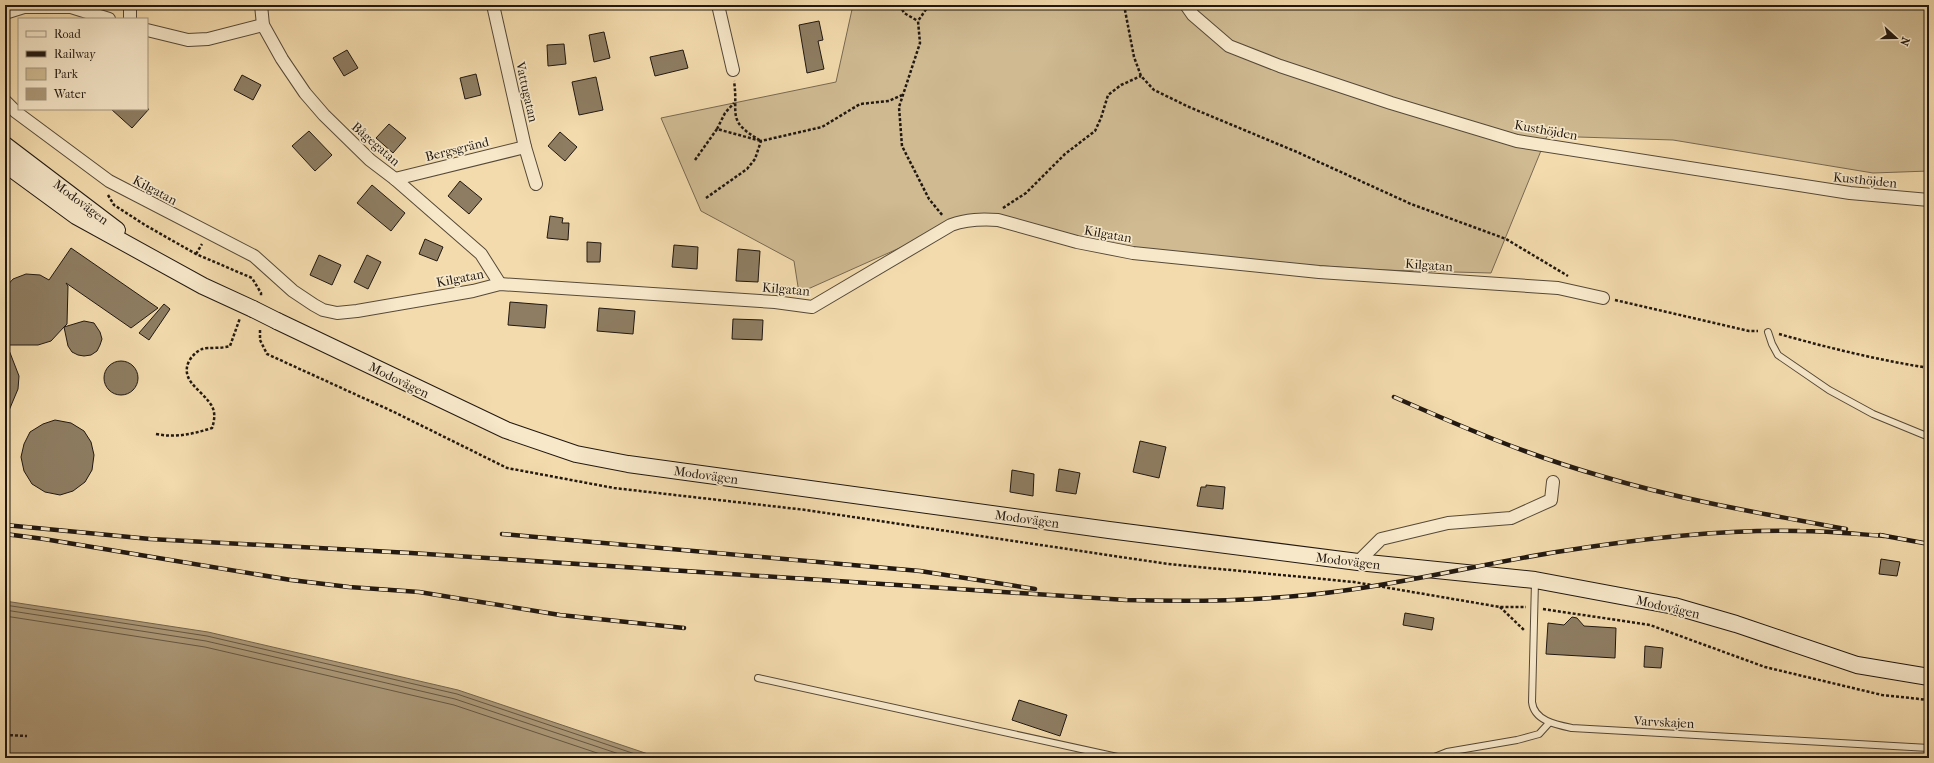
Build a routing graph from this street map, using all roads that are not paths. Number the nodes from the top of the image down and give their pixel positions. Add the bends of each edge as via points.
1 (130, 5) edge
2 (261, 5) edge
3 (493, 5) edge
4 (718, 5) edge
5 (1186, 5) edge
6 (5, 13) edge
7 (106, 18) edge
8 (130, 18) edge
9 (264, 25) junction
10 (148, 30) edge
11 (733, 70) road end
12 (5, 101) edge
13 (5, 146) edge
14 (525, 146) junction
15 (5, 164) edge
16 (395, 179) junction
17 (536, 184) dead end
18 (1929, 200) edge
19 (156, 260) junction
20 (500, 284) junction
21 (1603, 298) road end
22 (1768, 332) road end
23 (1929, 437) edge
24 (1552, 482) dead end
25 (1358, 562) junction
26 (1535, 580) junction
27 (1929, 677) edge
28 (758, 678) dead end
29 (1549, 723) junction
30 (1929, 748) edge
31 (1122, 758) edge
32 (1432, 758) edge

1 - 8 street
2 - 9 street, Bågegatan
3 - 14 street, Vattugatan
4 - 11 street
5 - 18 street, Kusthöjden via 1193,15 1230,46 1280,66 1391,103 1517,141 1850,193
6 - 7 street via 24,7 71,7
9 - 10 street via 208,39 188,40
9 - 16 street, Bågegatan via 282,59 305,93 370,160
12 - 20 street, Kilgatan via 16,112 109,181 254,256 293,291 323,310 337,313 357,311
13 - 19 main road, Modovägen
14 - 16 street, Bergsgränd
14 - 17 street, Vattugatan
15 - 19 main road, Modovägen via 76,216
16 - 20 street, Bågegatan via 481,254
19 - 25 main road, Modovägen, bridge via 203,286 253,305 277,321 506,430 576,454 636,465
20 - 21 street, Kilgatan via 767,301 812,308 951,225 986,219 1077,242 1133,252 1319,272 1558,288
22 - 23 lane via 1778,355 1829,390 1873,414
24 - 25 street via 1551,500 1511,518 1448,523 1381,539
25 - 26 main road, Modovägen
26 - 27 main road, Modovägen via 1674,606 1857,665
26 - 29 lane, Varvskajen via 1532,705 1534,711
28 - 31 lane
29 - 30 lane, Varvskajen via 1572,728
29 - 32 lane via 1540,734 1447,752

